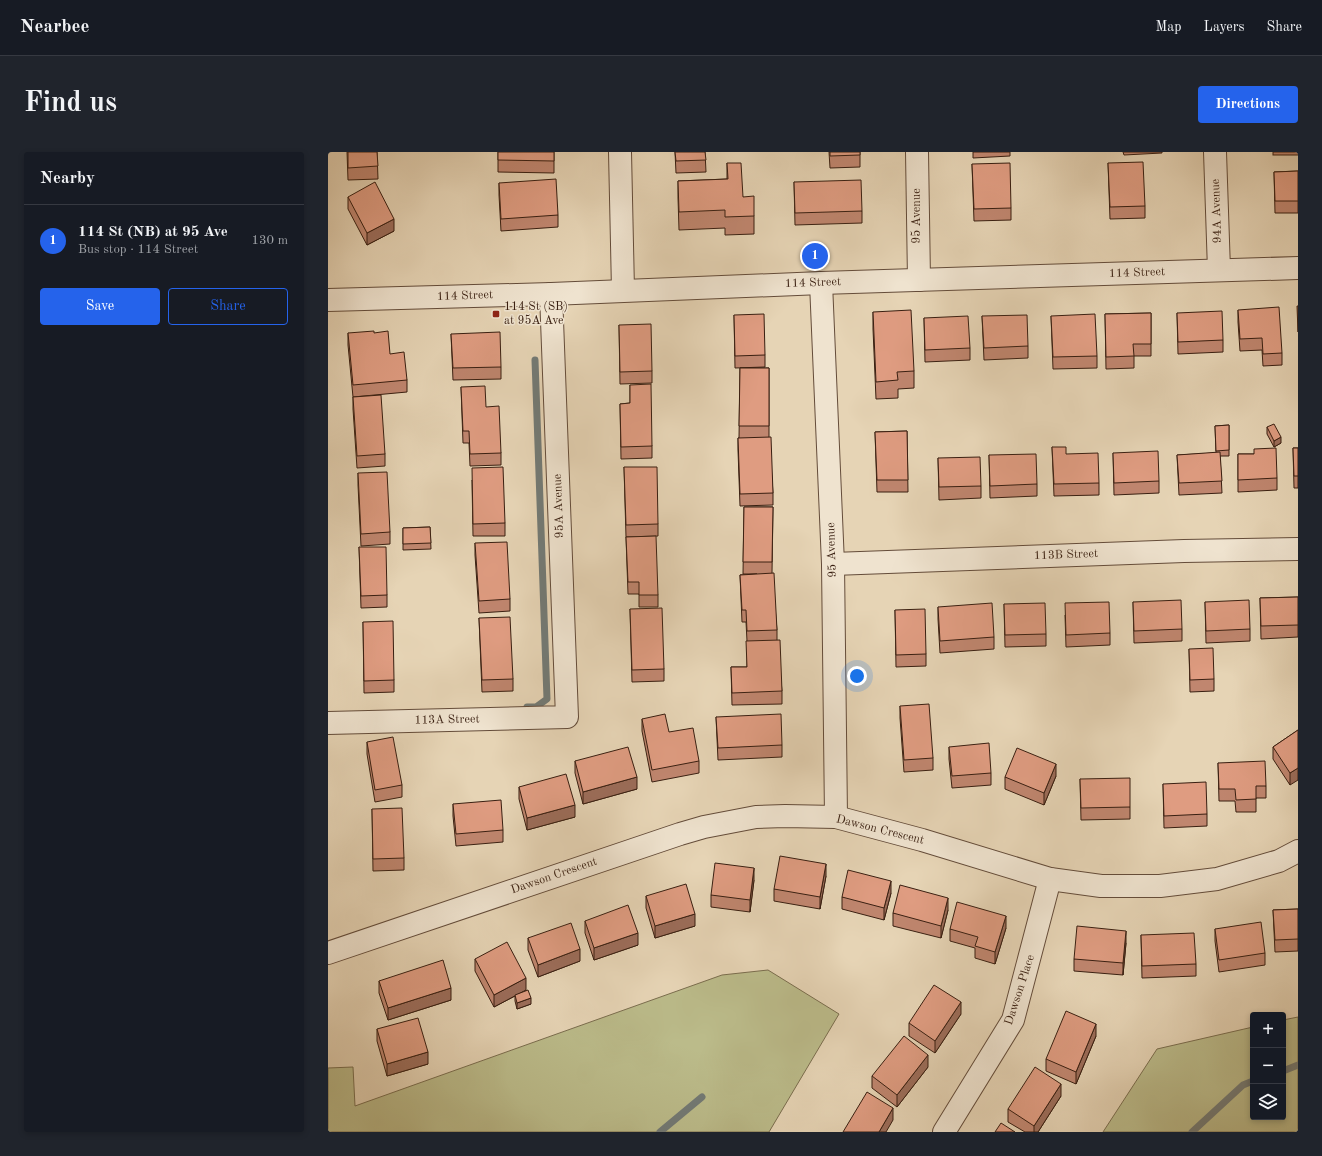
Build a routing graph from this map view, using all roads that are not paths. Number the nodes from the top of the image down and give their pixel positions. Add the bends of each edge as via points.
1 (620, 152) edge
2 (918, 152) edge
3 (1216, 152) edge
4 (1298, 268) edge
5 (1219, 270) junction
6 (919, 280) junction
7 (821, 283) junction
8 (623, 290) junction
9 (551, 294) junction
10 (328, 300) edge
11 (1298, 549) edge
12 (833, 564) junction
13 (567, 717) joint
14 (328, 724) edge
15 (836, 818) junction
16 (1298, 852) edge
17 (1050, 879) junction
18 (328, 953) edge
19 (944, 1132) edge

1 - 8 street
2 - 6 street, 95 Avenue
3 - 5 street, 94A Avenue
4 - 5 street, 114 Street
5 - 6 street, 114 Street
6 - 7 street, 114 Street
7 - 8 street, 114 Street
7 - 12 street, 95 Avenue
8 - 9 street, 114 Street
9 - 10 street, 114 Street
9 - 13 street, 95A Avenue
11 - 12 street, 113B Street
12 - 15 street, 95 Avenue
13 - 14 street, 113A Street
15 - 17 street, Dawson Crescent via 922,840
15 - 18 street, Dawson Crescent via 756,817 704,827
16 - 17 street, Dawson Crescent via 1279,861 1217,879 1160,886 1101,886
17 - 19 street, Dawson Place via 1012,1020

